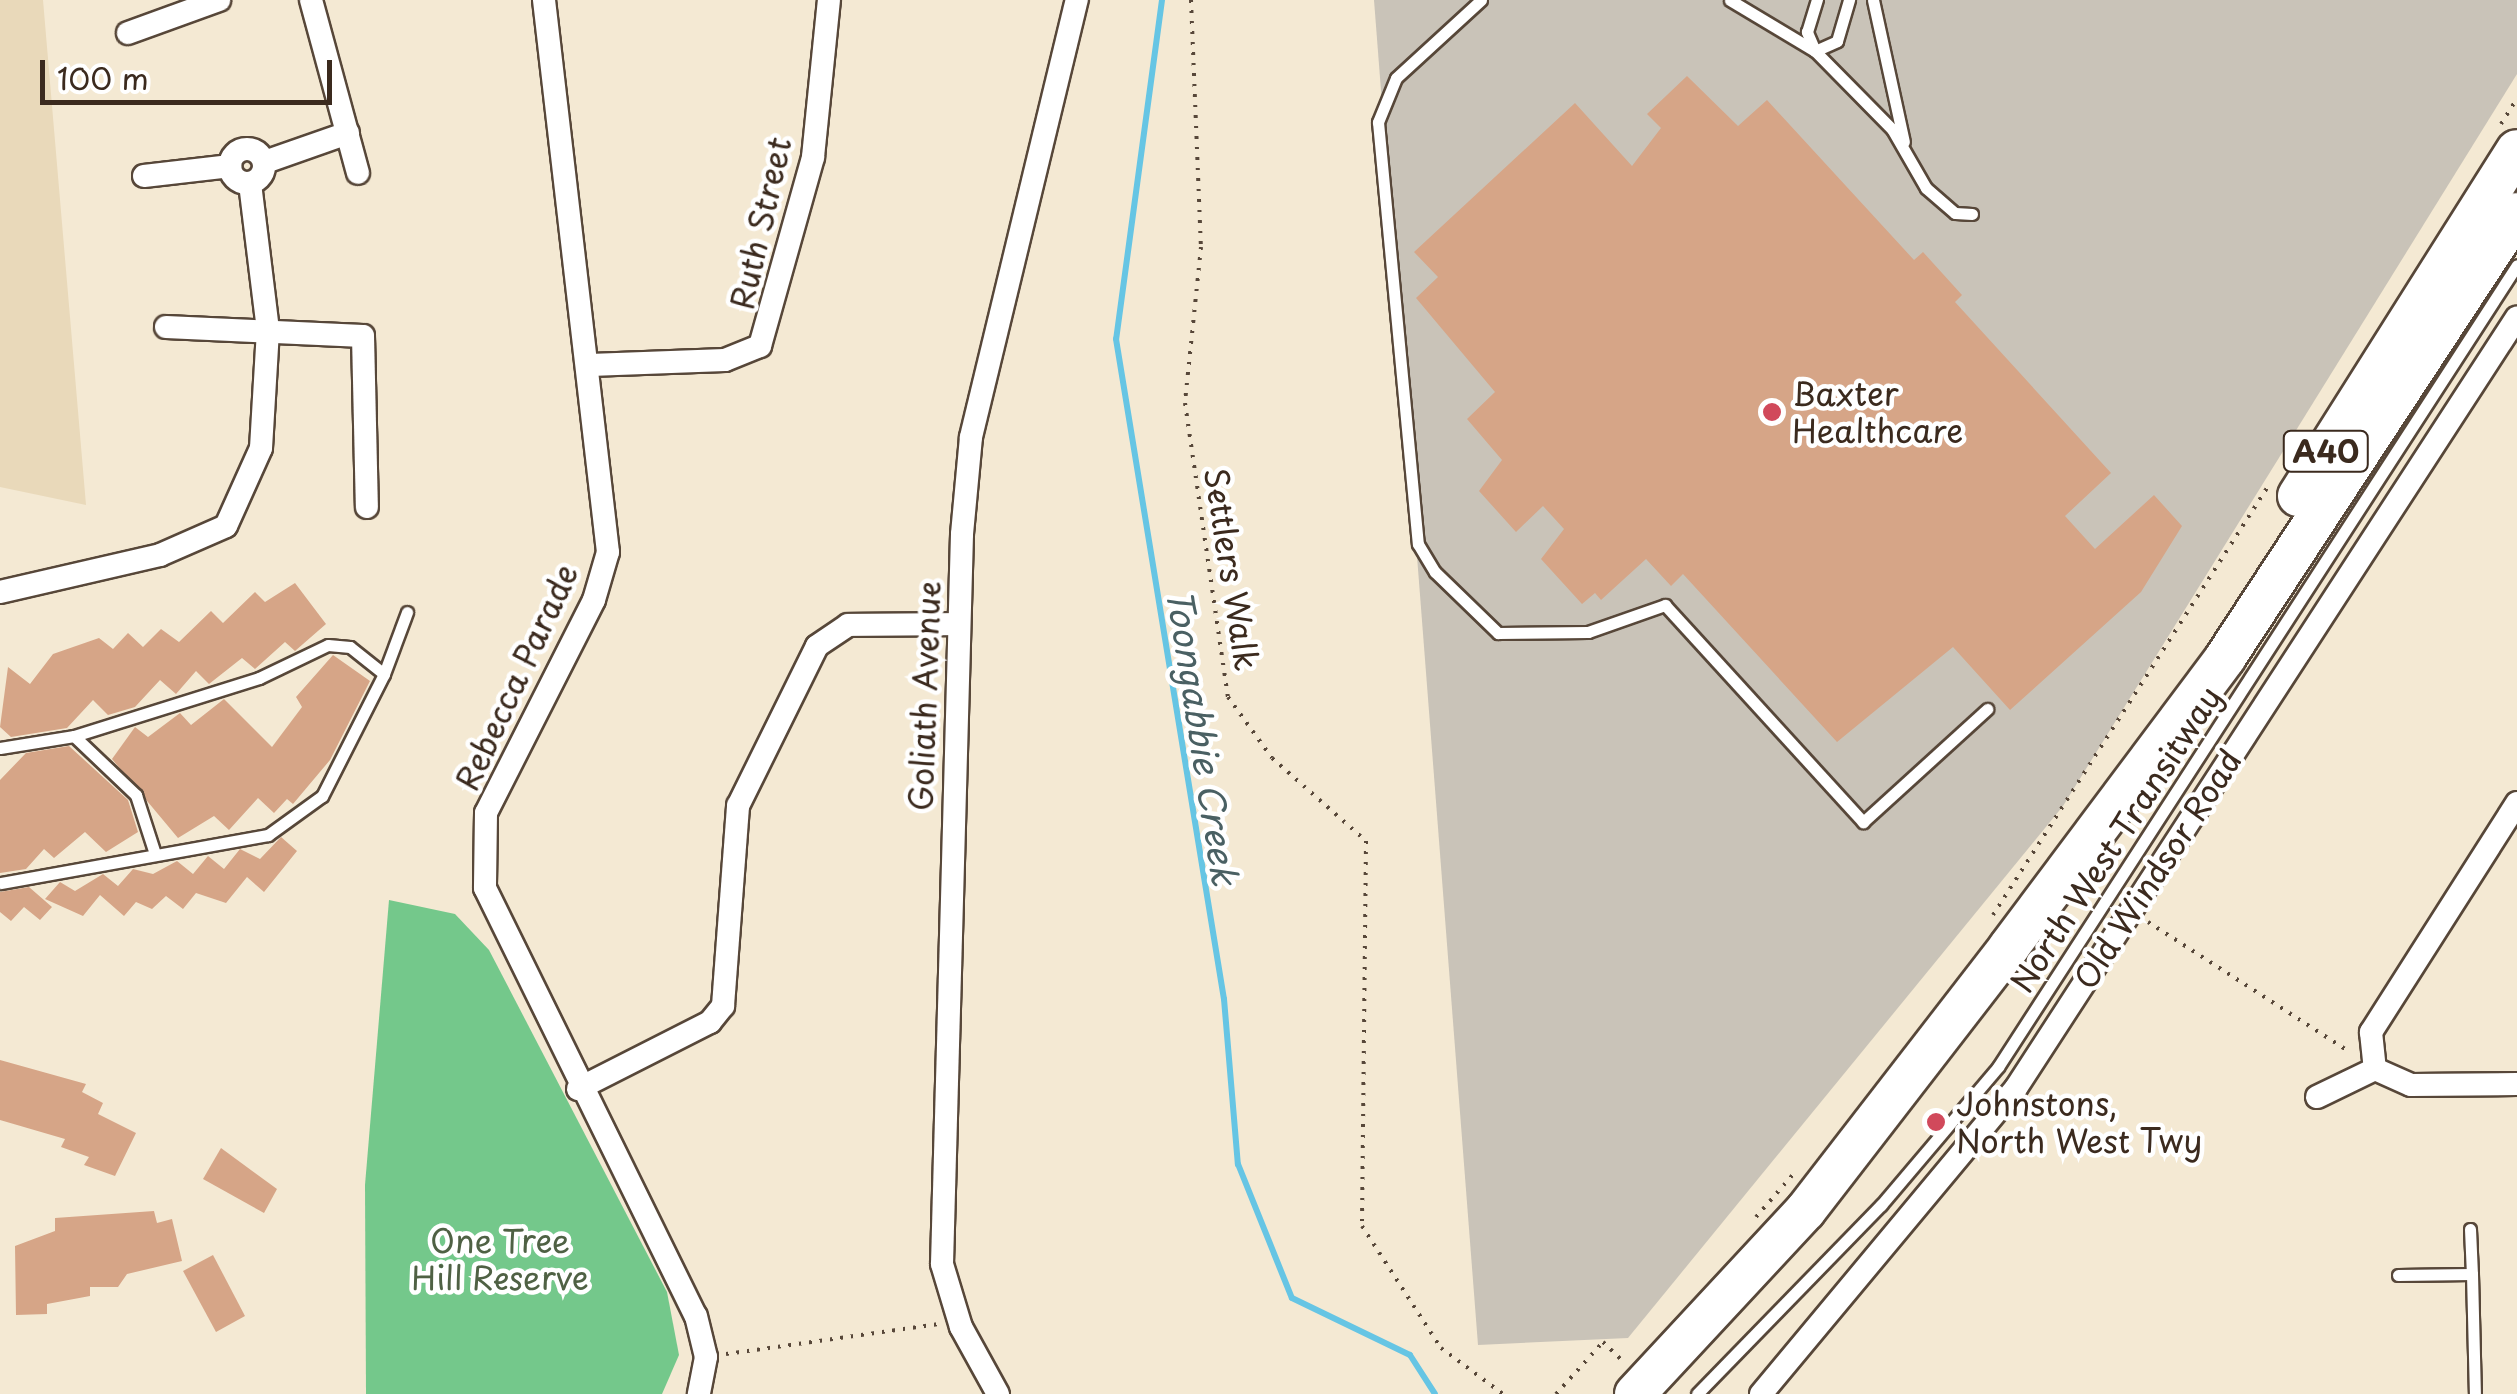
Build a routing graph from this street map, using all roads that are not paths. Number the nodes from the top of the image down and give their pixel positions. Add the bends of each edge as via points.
1 (218, 0) edge
2 (311, 0) edge
3 (544, 0) edge
4 (829, 0) edge
5 (1077, 0) edge
6 (1482, 0) edge
7 (1730, 0) edge
8 (1817, 0) edge
9 (1849, 0) edge
10 (1873, 0) edge
11 (128, 32) dead end
12 (1815, 51) junction
13 (348, 132) junction
14 (2517, 150) edge
15 (1908, 160) junction
16 (265, 162) junction
17 (230, 166) junction
18 (358, 173) dead end
19 (144, 176) dead end
20 (250, 183) junction
21 (1972, 214) dead end
22 (2517, 214) edge
23 (2517, 265) edge
24 (2517, 317) edge
25 (166, 328) dead end
26 (268, 330) junction
27 (590, 365) junction
28 (367, 507) dead end
29 (0, 592) edge
30 (407, 612) dead end
31 (958, 624) junction
32 (384, 674) junction
33 (1987, 709) dead end
34 (74, 736) junction
35 (0, 748) edge
36 (2143, 757) junction
37 (2517, 803) edge
38 (155, 854) junction
39 (0, 883) edge
40 (2375, 1069) junction
41 (2517, 1084) edge
42 (578, 1089) junction
43 (2317, 1097) dead end
44 (2470, 1229) dead end
45 (2472, 1274) junction
46 (2398, 1275) dead end
47 (1626, 1379) edge
48 (699, 1394) edge
49 (998, 1394) edge
50 (1697, 1394) edge
51 (1761, 1394) edge
52 (2475, 1394) edge

1 - 11 street
2 - 13 street
3 - 27 street, Rebecca Parade
4 - 27 street, Ruth Street via 812,157 760,346 725,360
5 - 31 street, Goliath Avenue via 971,437
6 - 33 lane via 1396,78 1378,122 1418,544 1435,572 1498,633 1588,632 1664,605 1863,822
7 - 12 lane
8 - 12 lane via 1807,32
9 - 12 lane via 1836,41
10 - 15 lane
12 - 15 lane via 1892,130
13 - 16 street
13 - 18 street
14 - 36 highway, Old Windsor Road / A40 via 2231,600
15 - 21 lane via 1942,204
16 - 17 street via 242,149
16 - 20 street
17 - 19 street
17 - 20 street
20 - 26 street
22 - 36 highway, Old Windsor Road / A40 via 2225,658
23 - 50 lane, North West Transitway via 1998,1067 1893,1192
24 - 51 street, Old Windsor Road via 2016,1088
25 - 26 street
26 - 28 street via 363,336
26 - 29 street via 261,448 226,526 160,555
27 - 42 street, Rebecca Parade via 608,552 594,600 497,783 482,838 490,912
30 - 32 lane
31 - 42 street via 848,625 818,646 738,806 723,1006 710,1022
31 - 49 street, Goliath Avenue via 942,1264 959,1321
32 - 34 lane via 350,646 328,644 259,678
32 - 38 lane via 313,806 261,838
34 - 35 lane
34 - 38 lane via 143,804
36 - 47 highway, Old Windsor Road / A40 via 1806,1210
37 - 40 street via 2371,1032
38 - 39 lane
40 - 41 street via 2411,1084
40 - 43 street
42 - 48 street, Rebecca Parade via 696,1316 706,1357
44 - 45 lane
45 - 46 lane
45 - 52 lane

